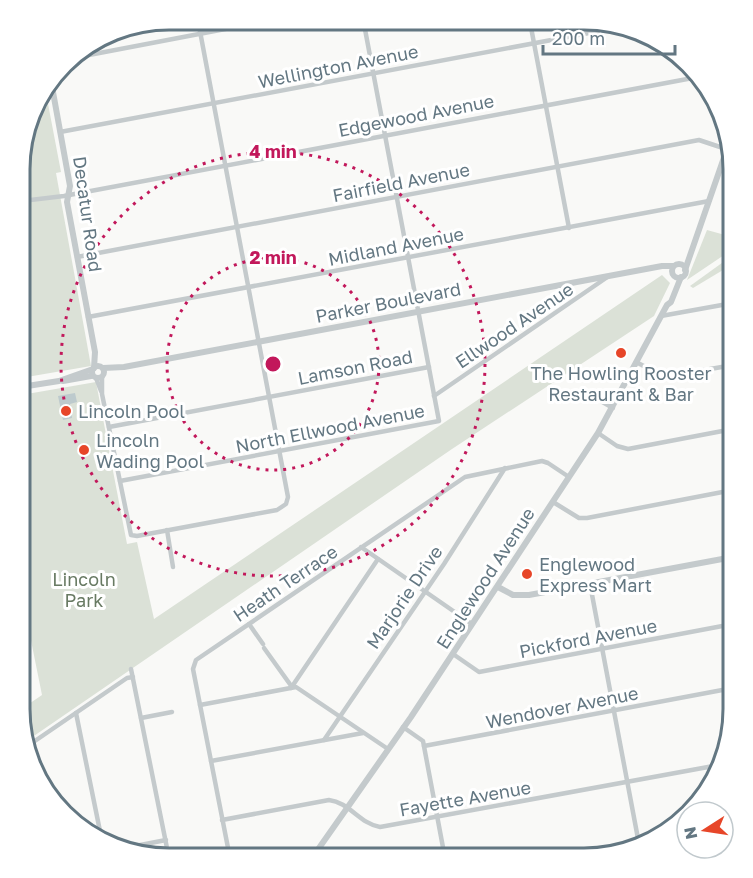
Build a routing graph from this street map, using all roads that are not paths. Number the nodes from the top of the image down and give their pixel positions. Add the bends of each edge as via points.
1 (200, 30) edge
2 (220, 30) edge
3 (365, 30) edge
4 (532, 30) edge
5 (600, 31) edge
6 (200, 34) junction
7 (534, 43) junction
8 (89, 55) edge
9 (374, 73) junction
10 (689, 79) edge
11 (53, 92) edge
12 (213, 103) junction
13 (546, 105) junction
14 (60, 132) junction
15 (385, 135) junction
16 (721, 147) edge
17 (723, 164) edge
18 (225, 165) junction
19 (557, 167) junction
20 (69, 194) junction
21 (397, 197) junction
22 (30, 200) edge
23 (709, 201) junction
24 (236, 227) junction
25 (569, 228) junction
26 (690, 253) junction
27 (77, 257) junction
28 (408, 258) junction
29 (675, 265) junction
30 (658, 267) junction
31 (686, 270) junction
32 (608, 276) junction
33 (676, 276) junction
34 (248, 288) junction
35 (723, 305) edge
36 (418, 312) junction
37 (661, 316) junction
38 (88, 317) junction
39 (258, 342) junction
40 (636, 362) junction
41 (124, 367) junction
42 (429, 367) junction
43 (723, 367) edge
44 (98, 368) junction
45 (99, 377) junction
46 (59, 381) junction
47 (30, 386) edge
48 (590, 395) dead end
49 (434, 396) junction
50 (268, 397) junction
51 (613, 408) junction
52 (109, 427) junction
53 (723, 431) edge
54 (598, 433) junction
55 (279, 452) junction
56 (505, 468) junction
57 (569, 477) junction
58 (120, 482) junction
59 (723, 492) edge
60 (553, 502) junction
61 (166, 530) junction
62 (361, 548) junction
63 (378, 559) junction
64 (723, 559) edge
65 (173, 567) dead end
66 (590, 584) junction
67 (498, 587) junction
68 (424, 592) junction
69 (249, 624) junction
70 (472, 624) junction
71 (723, 626) edge
72 (603, 649) junction
73 (453, 654) junction
74 (131, 669) dead end
75 (133, 677) junction
76 (291, 687) junction
77 (723, 690) edge
78 (200, 705) junction
79 (614, 711) junction
80 (76, 712) junction
81 (172, 712) dead end
82 (340, 716) junction
83 (141, 718) junction
84 (403, 727) junction
85 (363, 732) junction
86 (324, 740) junction
87 (34, 741) edge
88 (424, 746) junction
89 (388, 749) junction
90 (211, 761) junction
91 (710, 767) edge
92 (627, 782) junction
93 (347, 808) junction
94 (437, 816) junction
95 (222, 820) junction
96 (100, 829) edge
97 (638, 837) edge
98 (166, 840) junction
99 (141, 845) edge
100 (167, 848) edge
101 (228, 848) edge
102 (319, 848) edge
103 (443, 848) edge

1 - 6 street
2 - 6 street
3 - 9 street
4 - 7 street
5 - 7 street, Wellington Avenue
6 - 8 street
6 - 12 street
7 - 9 street, Wellington Avenue
7 - 13 street
9 - 12 street, Wellington Avenue
9 - 15 street
10 - 13 street, Edgewood Avenue
11 - 14 street, Decatur Road
12 - 14 street, Wellington Avenue
12 - 18 street
13 - 15 street, Edgewood Avenue
13 - 19 street
14 - 20 street, Decatur Road
15 - 18 street, Edgewood Avenue
15 - 21 street
16 - 19 street, Fairfield Avenue via 699,140
17 - 23 street, Englewood Avenue
18 - 20 street, Edgewood Avenue
18 - 24 street
19 - 21 street, Fairfield Avenue
19 - 25 street
20 - 22 street, Edgewood Avenue
20 - 27 street, Decatur Road
21 - 24 street, Fairfield Avenue
21 - 28 street
23 - 25 street, Midland Avenue
23 - 26 street, Englewood Avenue
24 - 27 street, Fairfield Avenue
24 - 34 street
25 - 28 street, Midland Avenue
26 - 29 street, Englewood Avenue
26 - 31 street, Englewood Avenue
27 - 38 street, Decatur Road
28 - 34 street, Midland Avenue
28 - 36 street
29 - 30 street, Parker Boulevard
29 - 31 street
29 - 33 street, Englewood Avenue
30 - 32 street, Parker Boulevard
30 - 33 street
31 - 33 street, Englewood Avenue
32 - 36 street, Parker Boulevard
32 - 49 street, Ellwood Avenue
33 - 37 street, Englewood Avenue via 672,299
34 - 38 street, Midland Avenue
34 - 39 street
35 - 37 street
36 - 39 street, Parker Boulevard
36 - 42 street
37 - 40 street, Englewood Avenue
38 - 44 street, Decatur Road
39 - 41 street, Parker Boulevard
39 - 50 street
40 - 43 street via 665,377
40 - 51 street, Englewood Avenue
41 - 44 street, Parker Boulevard
41 - 45 street, Parker Boulevard
42 - 49 street
42 - 50 street, Lamson Road
44 - 45 street
44 - 45 street
44 - 46 street, Parker Boulevard
45 - 46 street, Parker Boulevard
45 - 52 street
46 - 47 street, Parker Boulevard
48 - 51 street
49 - 55 street, North Ellwood Avenue via 439,421
50 - 52 street, Lamson Road
50 - 55 street
51 - 54 street, Englewood Avenue
52 - 58 street
53 - 54 street via 628,448 617,446
54 - 57 street, Englewood Avenue
55 - 58 street, North Ellwood Avenue
55 - 61 street via 288,497 281,508
56 - 57 street, Heath Terrace via 542,461
56 - 62 street, Heath Terrace via 465,477
56 - 68 street, Marjorie Drive
57 - 60 street, Englewood Avenue
58 - 61 street via 131,535
59 - 60 street via 583,518
60 - 67 street, Englewood Avenue
61 - 65 street
62 - 63 street
62 - 69 street, Heath Terrace
63 - 68 street
63 - 76 street
64 - 66 street
66 - 67 street via 520,596
66 - 72 street
67 - 70 street, Englewood Avenue
68 - 70 street
68 - 82 street, Marjorie Drive
69 - 76 street
69 - 78 street, Heath Terrace via 194,662
70 - 73 street, Englewood Avenue
71 - 72 street, Pickford Avenue
72 - 73 street, Pickford Avenue via 479,672
72 - 79 street
73 - 84 street, Englewood Avenue
74 - 75 street
75 - 80 street
75 - 83 street
76 - 78 street
76 - 82 street via 297,687
77 - 79 street, Wendover Avenue
78 - 90 street, Heath Terrace
79 - 88 street, Wendover Avenue
79 - 92 street
80 - 87 street
80 - 96 street
81 - 83 street
82 - 85 street
82 - 86 street, Marjorie Drive
83 - 98 street
84 - 88 street via 423,741
84 - 89 street, Englewood Avenue
85 - 86 street
85 - 89 street
86 - 90 street
88 - 94 street
89 - 93 street, Englewood Avenue
90 - 95 street, Heath Terrace
91 - 92 street, Fayette Avenue
92 - 94 street, Fayette Avenue
92 - 97 street
93 - 94 street, Fayette Avenue via 375,826
93 - 95 street, Fayette Avenue via 329,800
93 - 102 street, Englewood Avenue
94 - 103 street
95 - 101 street, Heath Terrace
98 - 99 street
98 - 100 street

